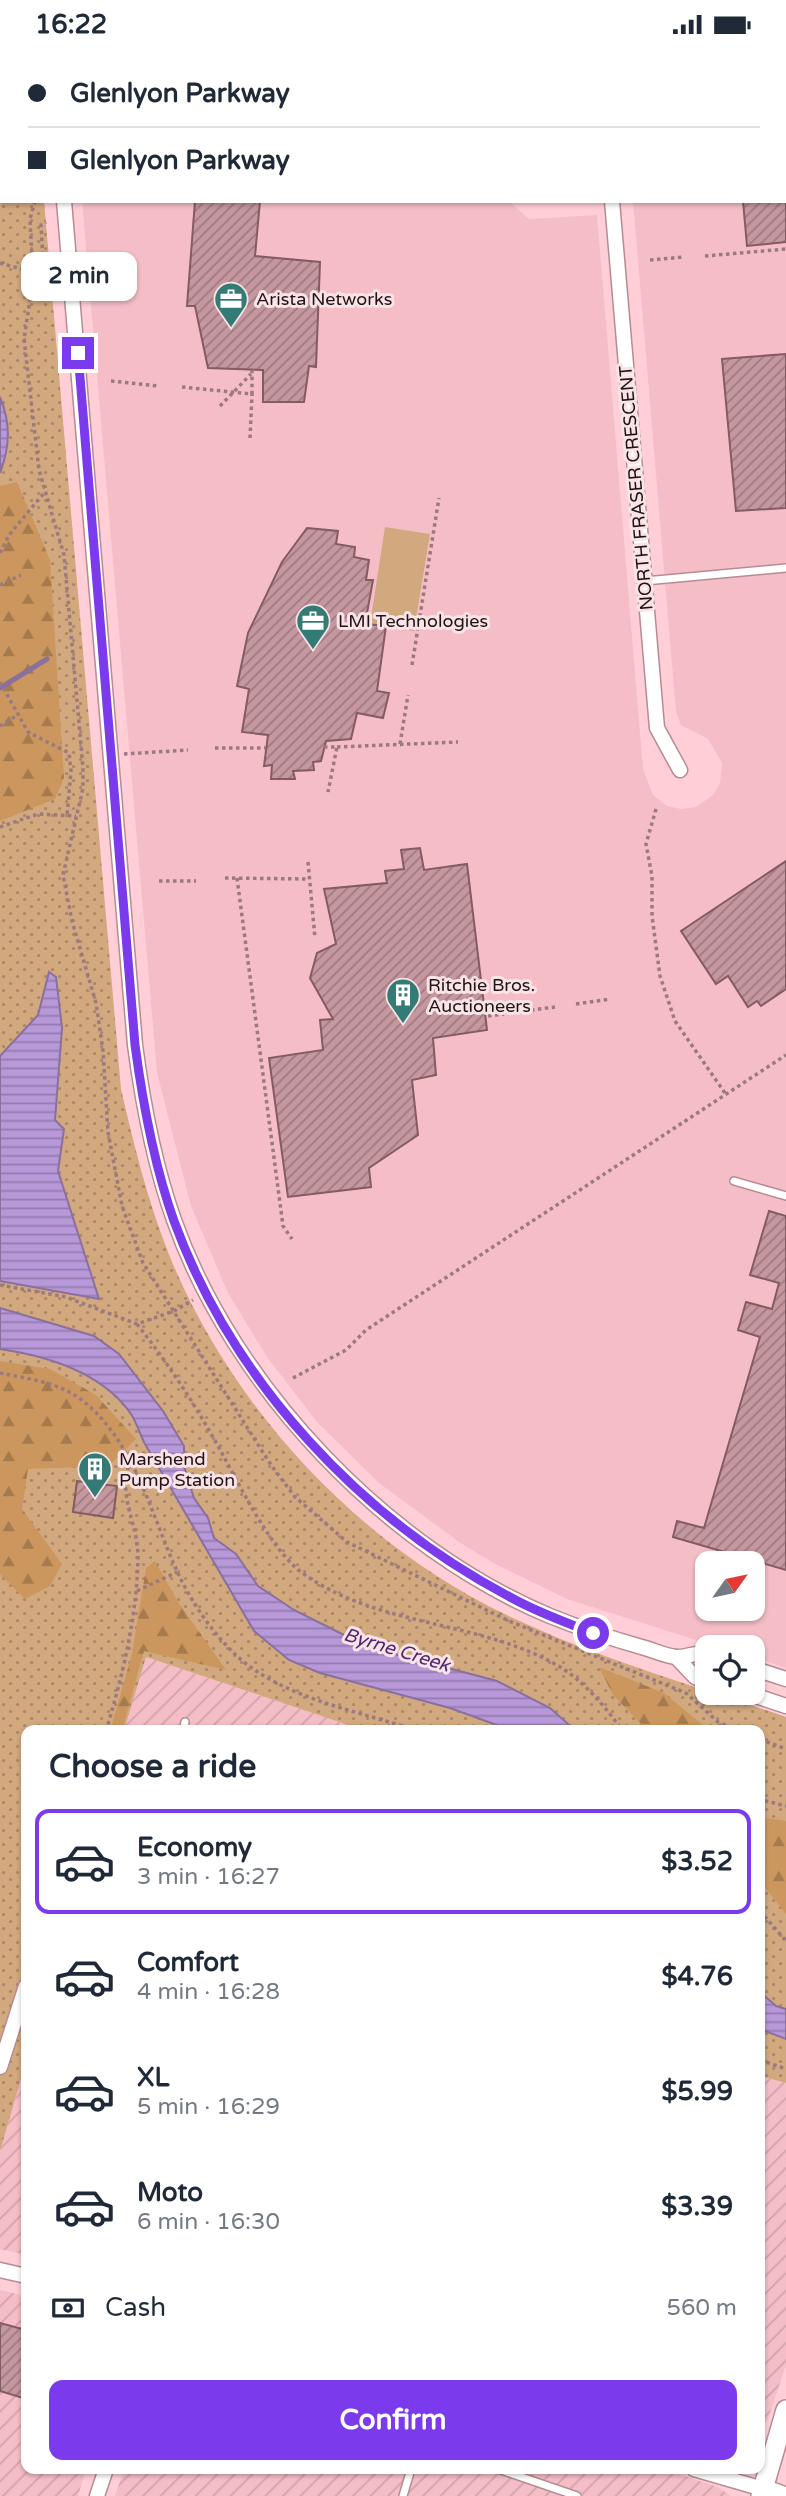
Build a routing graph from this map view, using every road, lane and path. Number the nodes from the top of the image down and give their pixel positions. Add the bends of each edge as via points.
1 (34, 203) edge
2 (64, 203) edge
3 (612, 203) edge
4 (46, 222) dead end
5 (786, 249) edge
6 (705, 256) dead end
7 (684, 257) dead end
8 (650, 260) dead end
9 (0, 263) edge
10 (33, 272) junction
11 (33, 280) junction
12 (111, 381) dead end
13 (158, 386) dead end
14 (182, 387) dead end
15 (234, 392) junction
16 (252, 394) junction
17 (220, 406) dead end
18 (250, 438) dead end
19 (45, 492) junction
20 (439, 498) dead end
21 (0, 553) edge
22 (786, 568) edge
23 (21, 575) dead end
24 (644, 581) junction
25 (0, 585) edge
26 (412, 665) dead end
27 (0, 682) edge
28 (408, 695) dead end
29 (16, 715) junction
30 (0, 726) edge
31 (458, 742) dead end
32 (400, 744) junction
33 (324, 747) dead end
34 (337, 747) junction
35 (215, 748) dead end
36 (266, 748) dead end
37 (188, 750) dead end
38 (111, 755) junction
39 (680, 769) dead end
40 (328, 792) dead end
41 (656, 809) dead end
42 (67, 815) junction
43 (76, 816) junction
44 (0, 827) edge
45 (308, 862) dead end
46 (225, 878) dead end
47 (237, 878) junction
48 (308, 879) junction
49 (159, 881) dead end
50 (197, 881) dead end
51 (315, 938) dead end
52 (610, 999) dead end
53 (576, 1005) dead end
54 (555, 1007) dead end
55 (524, 1011) dead end
56 (504, 1014) dead end
57 (488, 1016) dead end
58 (786, 1055) edge
59 (725, 1093) junction
60 (734, 1181) dead end
61 (786, 1196) edge
62 (292, 1239) dead end
63 (0, 1285) edge
64 (207, 1292) junction
65 (174, 1311) junction
66 (137, 1324) junction
67 (0, 1373) edge
68 (293, 1378) dead end
69 (130, 1462) junction
70 (177, 1572) junction
71 (137, 1591) junction
72 (695, 1655) edge
73 (676, 1657) junction
74 (765, 1672) edge
75 (695, 1677) edge
76 (786, 1679) edge
77 (765, 1699) edge
78 (786, 1706) edge
79 (185, 1722) dead end
80 (718, 1722) dead end
81 (108, 1725) edge
82 (184, 1725) edge
83 (400, 1725) edge
84 (618, 1725) edge
85 (720, 1725) edge
86 (765, 1741) edge
87 (786, 1749) edge
88 (765, 1800) edge
89 (786, 1806) edge
90 (765, 1917) edge
91 (786, 1941) edge
92 (21, 2002) edge
93 (765, 2062) edge
94 (0, 2067) edge
95 (786, 2069) edge
96 (0, 2270) edge
97 (21, 2275) edge
98 (786, 2410) edge
99 (773, 2460) edge
100 (104, 2474) edge
101 (410, 2474) edge
102 (513, 2474) edge
103 (708, 2474) edge
104 (762, 2493) edge
105 (97, 2496) edge
106 (403, 2496) edge
107 (577, 2496) edge
108 (783, 2496) edge

1 - 10 path via 30,219
2 - 38 street
3 - 24 street, NORTH FRASER CRESCENT
4 - 11 path via 41,225 44,279
5 - 6 path
7 - 8 path
9 - 10 path
10 - 11 path
11 - 19 path via 24,339
12 - 13 path
14 - 15 path
15 - 16 path
15 - 16 path via 252,371
15 - 17 path
16 - 18 path
19 - 21 path
19 - 43 path via 64,555 72,632 83,768
20 - 26 path
22 - 24 lane
23 - 25 path
24 - 39 street, NORTH FRASER CRESCENT via 657,728
27 - 29 path
28 - 32 path
29 - 30 path
29 - 42 path via 28,732 69,753
31 - 32 path
32 - 34 path
33 - 34 path
34 - 40 path
35 - 36 path
37 - 38 path
38 - 64 street via 142,1100 174,1220
41 - 59 path via 646,844 660,977 675,1021
42 - 43 path
42 - 44 path via 38,814
43 - 65 path via 63,875 96,1003 114,1173 144,1263
45 - 48 path
46 - 47 path
47 - 48 path
47 - 62 path via 283,1226
48 - 51 path
49 - 50 path
52 - 53 path
54 - 55 path
56 - 57 path
58 - 59 path
59 - 68 path via 366,1331 345,1350
60 - 61 lane
63 - 66 path via 66,1297
64 - 65 path
64 - 73 street via 244,1357 306,1437 359,1492 397,1523 511,1598 593,1633
65 - 66 path
66 - 84 path via 175,1372 246,1497 300,1571 365,1605 521,1649 560,1667 585,1686
67 - 69 path via 39,1381 75,1396 111,1430
69 - 70 path
69 - 71 path via 123,1481 138,1552
70 - 71 path
70 - 83 path via 220,1639 238,1657 320,1699
71 - 81 path via 121,1683
72 - 73 street
73 - 75 street
74 - 76 street
77 - 78 street
79 - 82 lane
80 - 85 path
86 - 87 path
88 - 89 path
90 - 91 path
92 - 94 street
93 - 95 path
96 - 97 street
98 - 99 street
99 - 104 street
100 - 105 street
101 - 106 lane
102 - 107 lane
103 - 104 street
104 - 108 street

